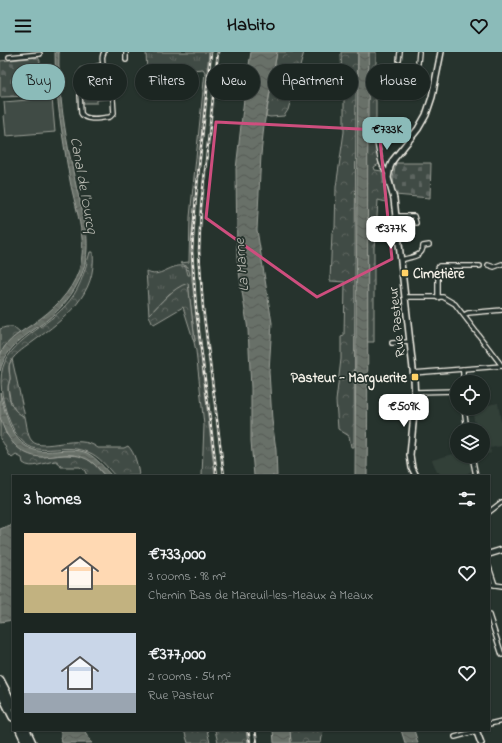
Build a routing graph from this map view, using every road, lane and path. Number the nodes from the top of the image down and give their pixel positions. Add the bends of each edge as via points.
1 (104, 52) edge
2 (126, 52) edge
3 (400, 52) edge
4 (419, 52) edge
5 (441, 52) edge
6 (37, 54) edge
7 (9, 57) dead end
8 (126, 60) dead end
9 (399, 60) dead end
10 (418, 63) dead end
11 (103, 64) edge
12 (103, 65) joint
13 (377, 143) dead end
14 (388, 173) junction
15 (415, 211) dead end
16 (396, 216) junction
17 (414, 216) junction
18 (416, 223) dead end
19 (430, 245) dead end
20 (401, 260) junction
21 (502, 264) edge
22 (488, 265) dead end
23 (480, 266) dead end
24 (405, 297) junction
25 (438, 298) junction
26 (502, 310) edge
27 (464, 315) junction
28 (410, 342) junction
29 (392, 343) dead end
30 (502, 366) edge
31 (463, 369) junction
32 (413, 373) junction
33 (463, 375) edge
34 (450, 391) edge
35 (415, 392) junction
36 (473, 463) edge
37 (416, 475) edge
38 (476, 475) edge
39 (502, 502) edge
40 (490, 511) edge
41 (502, 550) edge
42 (490, 554) edge
43 (490, 569) edge
44 (490, 584) edge
45 (495, 585) junction
46 (502, 586) edge
47 (490, 618) edge
48 (502, 655) edge
49 (0, 680) edge
50 (0, 691) edge
51 (12, 703) edge
52 (12, 715) edge
53 (502, 720) edge
54 (490, 724) edge
55 (20, 731) edge
56 (26, 731) edge
57 (476, 731) edge
58 (455, 737) dead end
59 (26, 743) edge
60 (32, 743) edge
61 (481, 743) edge

1 - 11 street
2 - 8 street
3 - 9 street
4 - 10 street
5 - 14 street via 428,110 410,140 393,160
6 - 7 street
12 - 12 street via 83,70 79,75 81,113 86,119 110,117 114,113 111,80
13 - 14 street via 382,164
14 - 16 street, Rue Pasteur
15 - 17 street
16 - 17 street
16 - 20 street, Rue Pasteur
17 - 18 street
19 - 20 street via 423,246 420,254
20 - 24 street, Rue Pasteur
21 - 22 street via 494,267
23 - 25 street via 440,266
24 - 25 street
24 - 28 street, Rue Pasteur
25 - 27 street via 443,297 455,304
26 - 27 street
27 - 30 street
28 - 29 street
28 - 32 street, Rue Pasteur
30 - 31 street
31 - 32 street
31 - 33 street
32 - 35 street, Rue Pasteur
34 - 35 street
35 - 37 street, Rue Pasteur via 410,455
36 - 38 street
39 - 40 street
41 - 42 street
43 - 45 street
44 - 45 street
45 - 46 street
47 - 48 street
49 - 51 highway
50 - 52 highway
53 - 54 street
55 - 59 highway
56 - 60 highway
57 - 58 street
57 - 61 street

